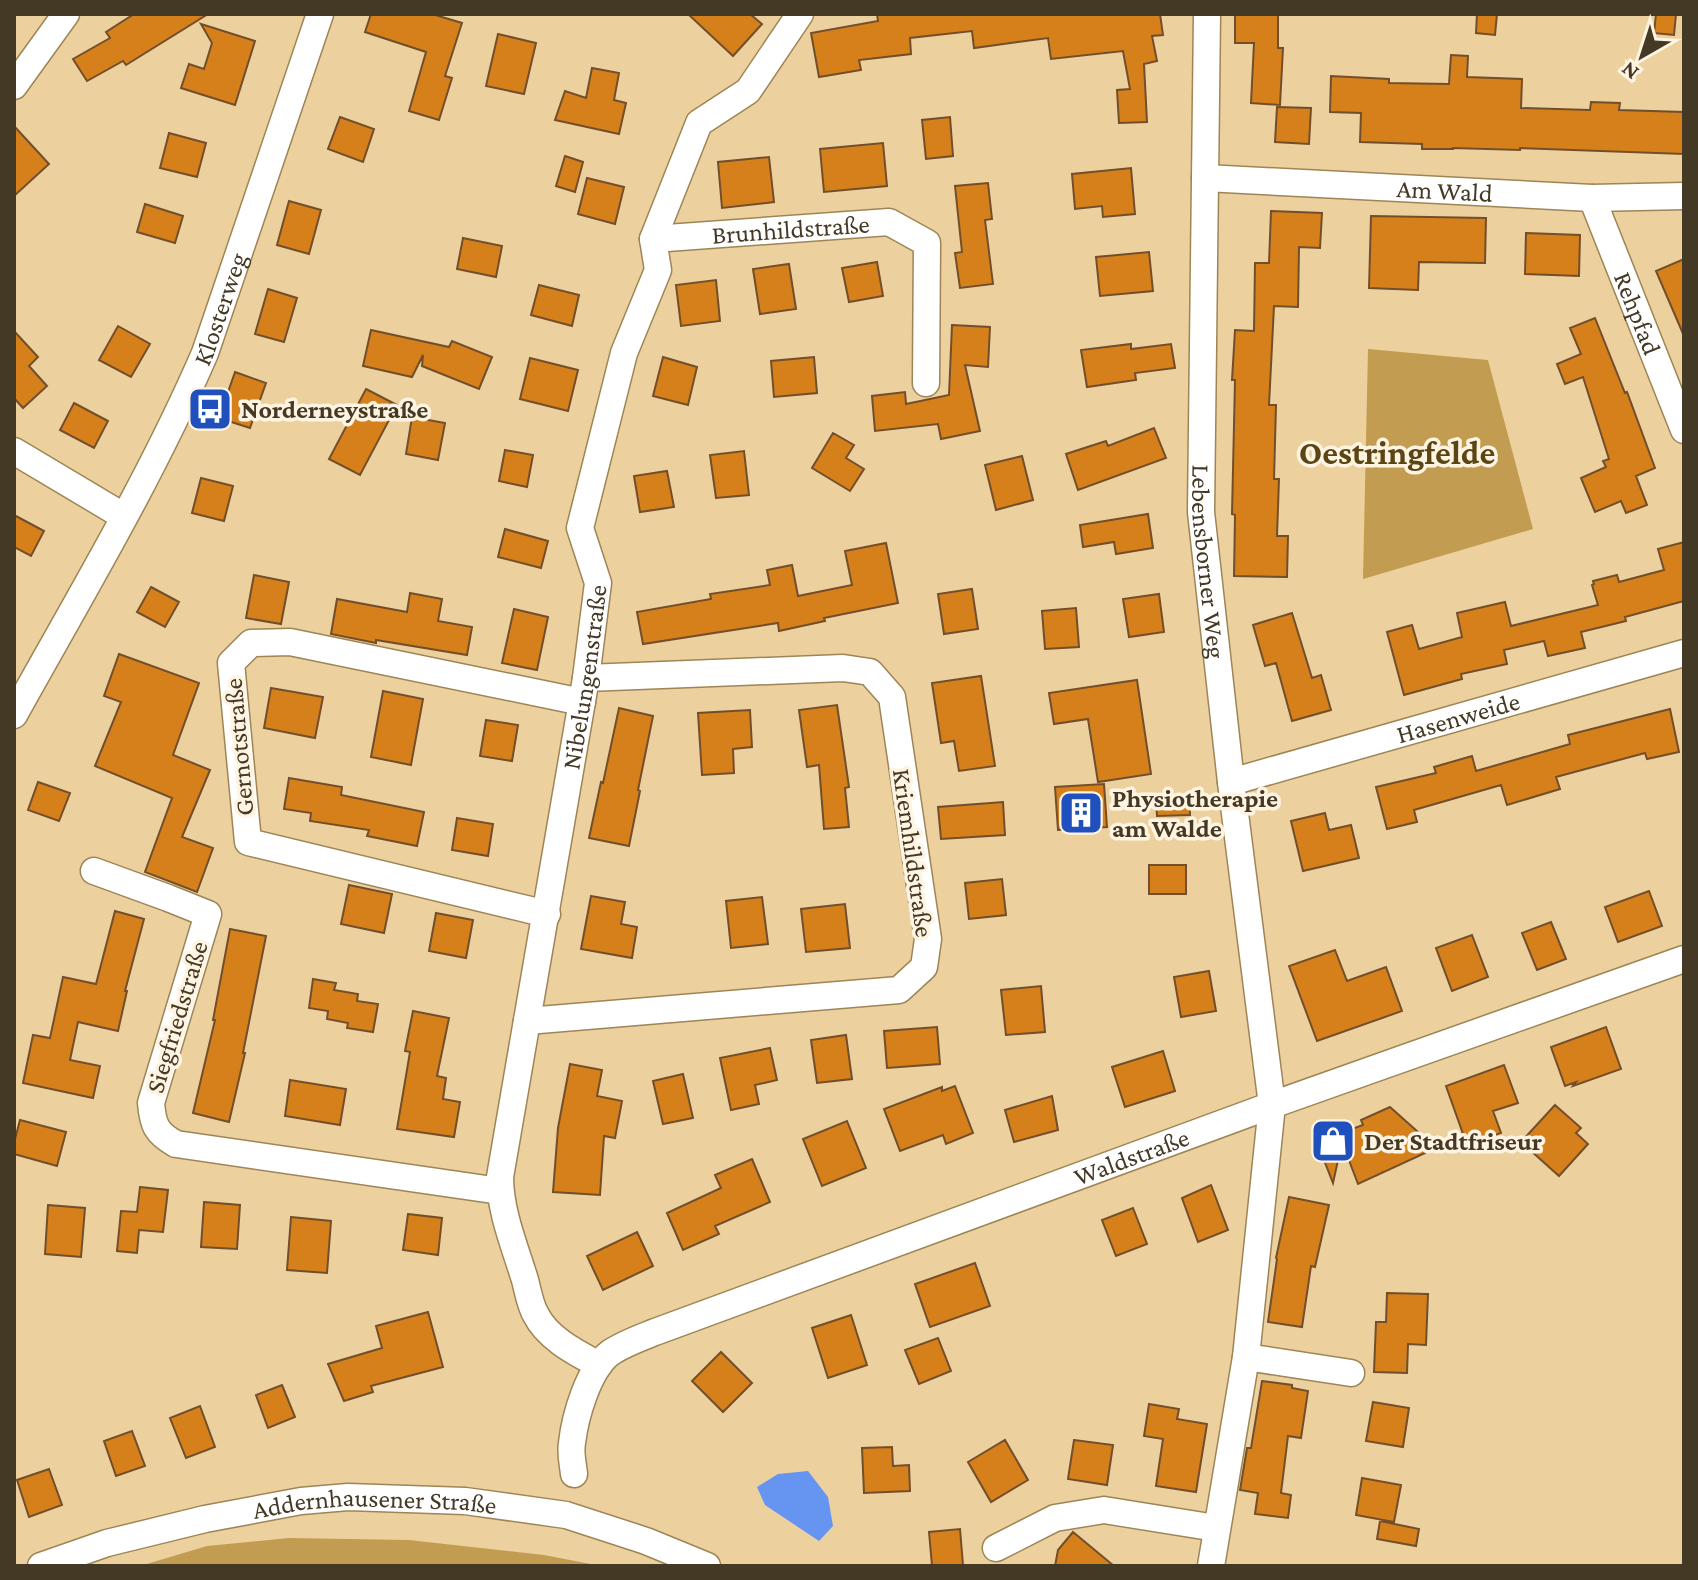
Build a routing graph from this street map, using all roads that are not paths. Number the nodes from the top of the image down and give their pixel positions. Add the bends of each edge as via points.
1 (66, 14) edge
2 (320, 14) edge
3 (800, 14) edge
4 (1207, 14) edge
5 (14, 86) edge
6 (1205, 178) junction
7 (1684, 196) edge
8 (1592, 198) junction
9 (653, 239) junction
10 (926, 383) dead end
11 (1684, 430) edge
12 (14, 451) edge
13 (123, 516) junction
14 (1684, 653) edge
15 (584, 690) junction
16 (14, 715) edge
17 (1231, 782) junction
18 (94, 871) dead end
19 (547, 914) junction
20 (1684, 959) edge
21 (527, 1021) junction
22 (1272, 1105) junction
23 (500, 1191) junction
24 (1246, 1357) junction
25 (596, 1371) junction
26 (1351, 1373) dead end
27 (566, 1515) junction
28 (1216, 1528) junction
29 (996, 1548) dead end
30 (41, 1566) edge
31 (707, 1566) edge
32 (1211, 1566) edge

1 - 5 street
2 - 13 street, Klosterweg via 205,353
3 - 9 street, Nibelungenstraße via 748,91 699,123
4 - 6 street, Lebensborner Weg
6 - 8 street, Am Wald
6 - 17 street, Lebensborner Weg via 1201,512
7 - 8 street, Am Wald
8 - 11 street, Rehpfad
9 - 10 street, Brunhildstraße via 889,222 927,243
9 - 15 street, Nibelungenstraße via 658,270 624,353 580,528 598,583
12 - 13 street
13 - 16 street, Klosterweg
14 - 17 street, Hasenweide
15 - 19 street, Nibelungenstraße
15 - 19 street, Gernotstraße via 290,642 251,643 231,663 248,842
15 - 21 street, Kriemhildstraße via 843,668 870,672 892,697 928,939 924,967 899,990
17 - 22 street, Lebensborner Weg
18 - 23 street, Siegfriedstraße via 208,914 151,1103 153,1122 162,1136 176,1144
19 - 21 street, Nibelungenstraße
20 - 22 street, Waldstraße
21 - 23 street, Nibelungenstraße
22 - 24 street, Lebensborner Weg
22 - 25 street, Waldstraße via 655,1332 609,1354
23 - 25 street, Nibelungenstraße via 536,1316
24 - 26 street
24 - 28 street, Lebensborner Weg
25 - 27 street via 580,1405 571,1446 574,1474
27 - 30 street, Addernhausener Straße via 465,1501 301,1501 107,1543
27 - 31 street, Addernhausener Straße
28 - 29 street via 1104,1510 1055,1518
28 - 32 street, Lebensborner Weg

